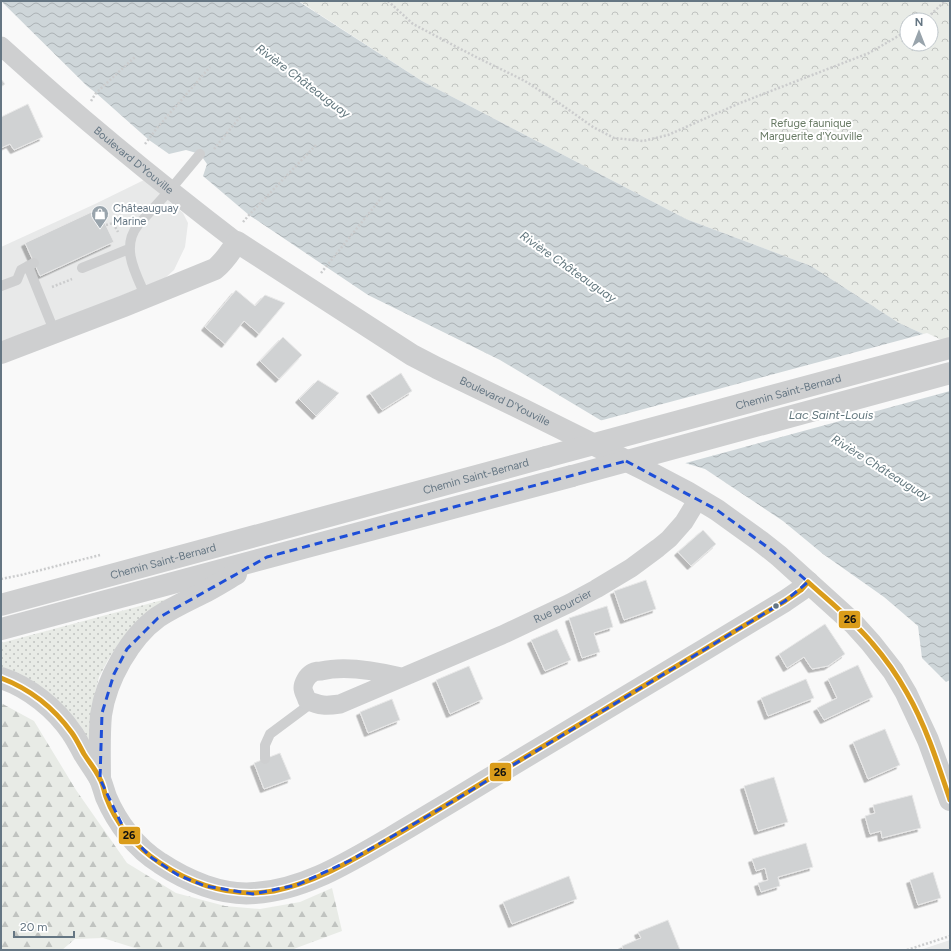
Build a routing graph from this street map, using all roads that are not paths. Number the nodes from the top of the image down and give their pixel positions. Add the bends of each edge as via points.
1 (1, 46) edge
2 (200, 154) dead end
3 (170, 190) junction
4 (237, 242) junction
5 (129, 249) junction
6 (82, 268) road end
7 (1, 286) edge
8 (146, 297) junction
9 (55, 333) junction
10 (950, 348) edge
11 (1, 353) edge
12 (950, 373) edge
13 (698, 499) junction
14 (267, 557) junction
15 (808, 582) junction
16 (1, 597) edge
17 (26, 598) junction
18 (1, 605) edge
19 (1, 629) edge
20 (401, 677) junction
21 (1, 678) edge
22 (313, 702) junction
23 (265, 759) dead end
24 (100, 779) junction
25 (950, 800) edge

1 - 3 street, Boulevard D'Youville via 78,115
2 - 3 lane
3 - 4 street, Boulevard D'Youville
3 - 5 lane via 134,231
4 - 8 street via 215,269
4 - 13 street, Boulevard D'Youville via 391,342 437,368
5 - 6 lane
5 - 8 lane via 132,264
7 - 9 lane via 17,280 21,270 31,265 38,293
8 - 9 street
9 - 11 street
10 - 17 street, Chemin Saint-Bernard, bridge
12 - 14 street, bridge
13 - 15 street, Boulevard D'Youville via 765,545
13 - 20 street, Rue Bourcier via 684,522 669,539 607,583 502,635
14 - 19 street
14 - 24 street via 171,609 145,629 127,649 114,674 102,713
15 - 24 street via 785,601 378,845 317,877 282,889 253,894 237,893 205,886 178,875 152,858 125,831 116,817
15 - 25 street, Boulevard D'Youville via 853,623 893,671 928,740
16 - 17 street
17 - 18 street, Chemin Saint-Bernard
20 - 22 street, Rue Bourcier via 340,704 318,705
20 - 22 street via 358,669 312,673 305,680 303,689 307,700
21 - 24 street via 29,692 59,717 72,733
22 - 23 lane via 270,734 265,745

